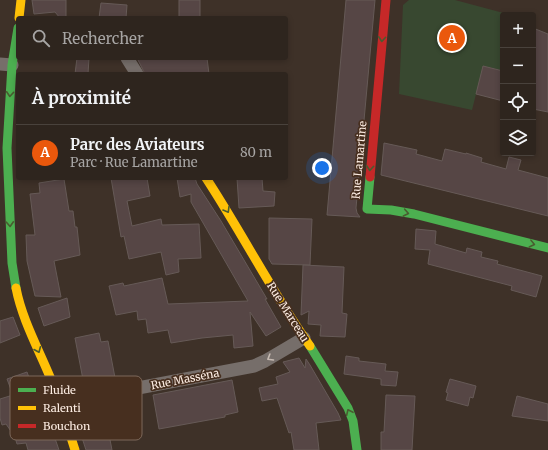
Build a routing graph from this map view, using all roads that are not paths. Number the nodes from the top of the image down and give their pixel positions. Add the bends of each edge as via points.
1 (21, 0) edge
2 (386, 0) edge
3 (19, 16) edge
4 (16, 34) edge
5 (128, 60) edge
6 (6, 65) edge
7 (136, 72) edge
8 (207, 180) edge
9 (548, 248) edge
10 (304, 338) junction
11 (50, 376) edge
12 (142, 387) edge
13 (72, 440) edge
14 (75, 450) edge
15 (357, 450) edge

1 - 3 street
2 -> 9 street, Rue Lamartine via 367,208 414,214
4 - 6 street
5 - 7 street
6 -> 11 street via 7,148 14,275 23,312
8 -> 10 street, Rue Marceau
10 -> 12 street, Rue Masséna via 254,366
15 -> 10 street, Rue Marceau via 351,415 324,366
13 - 14 street

